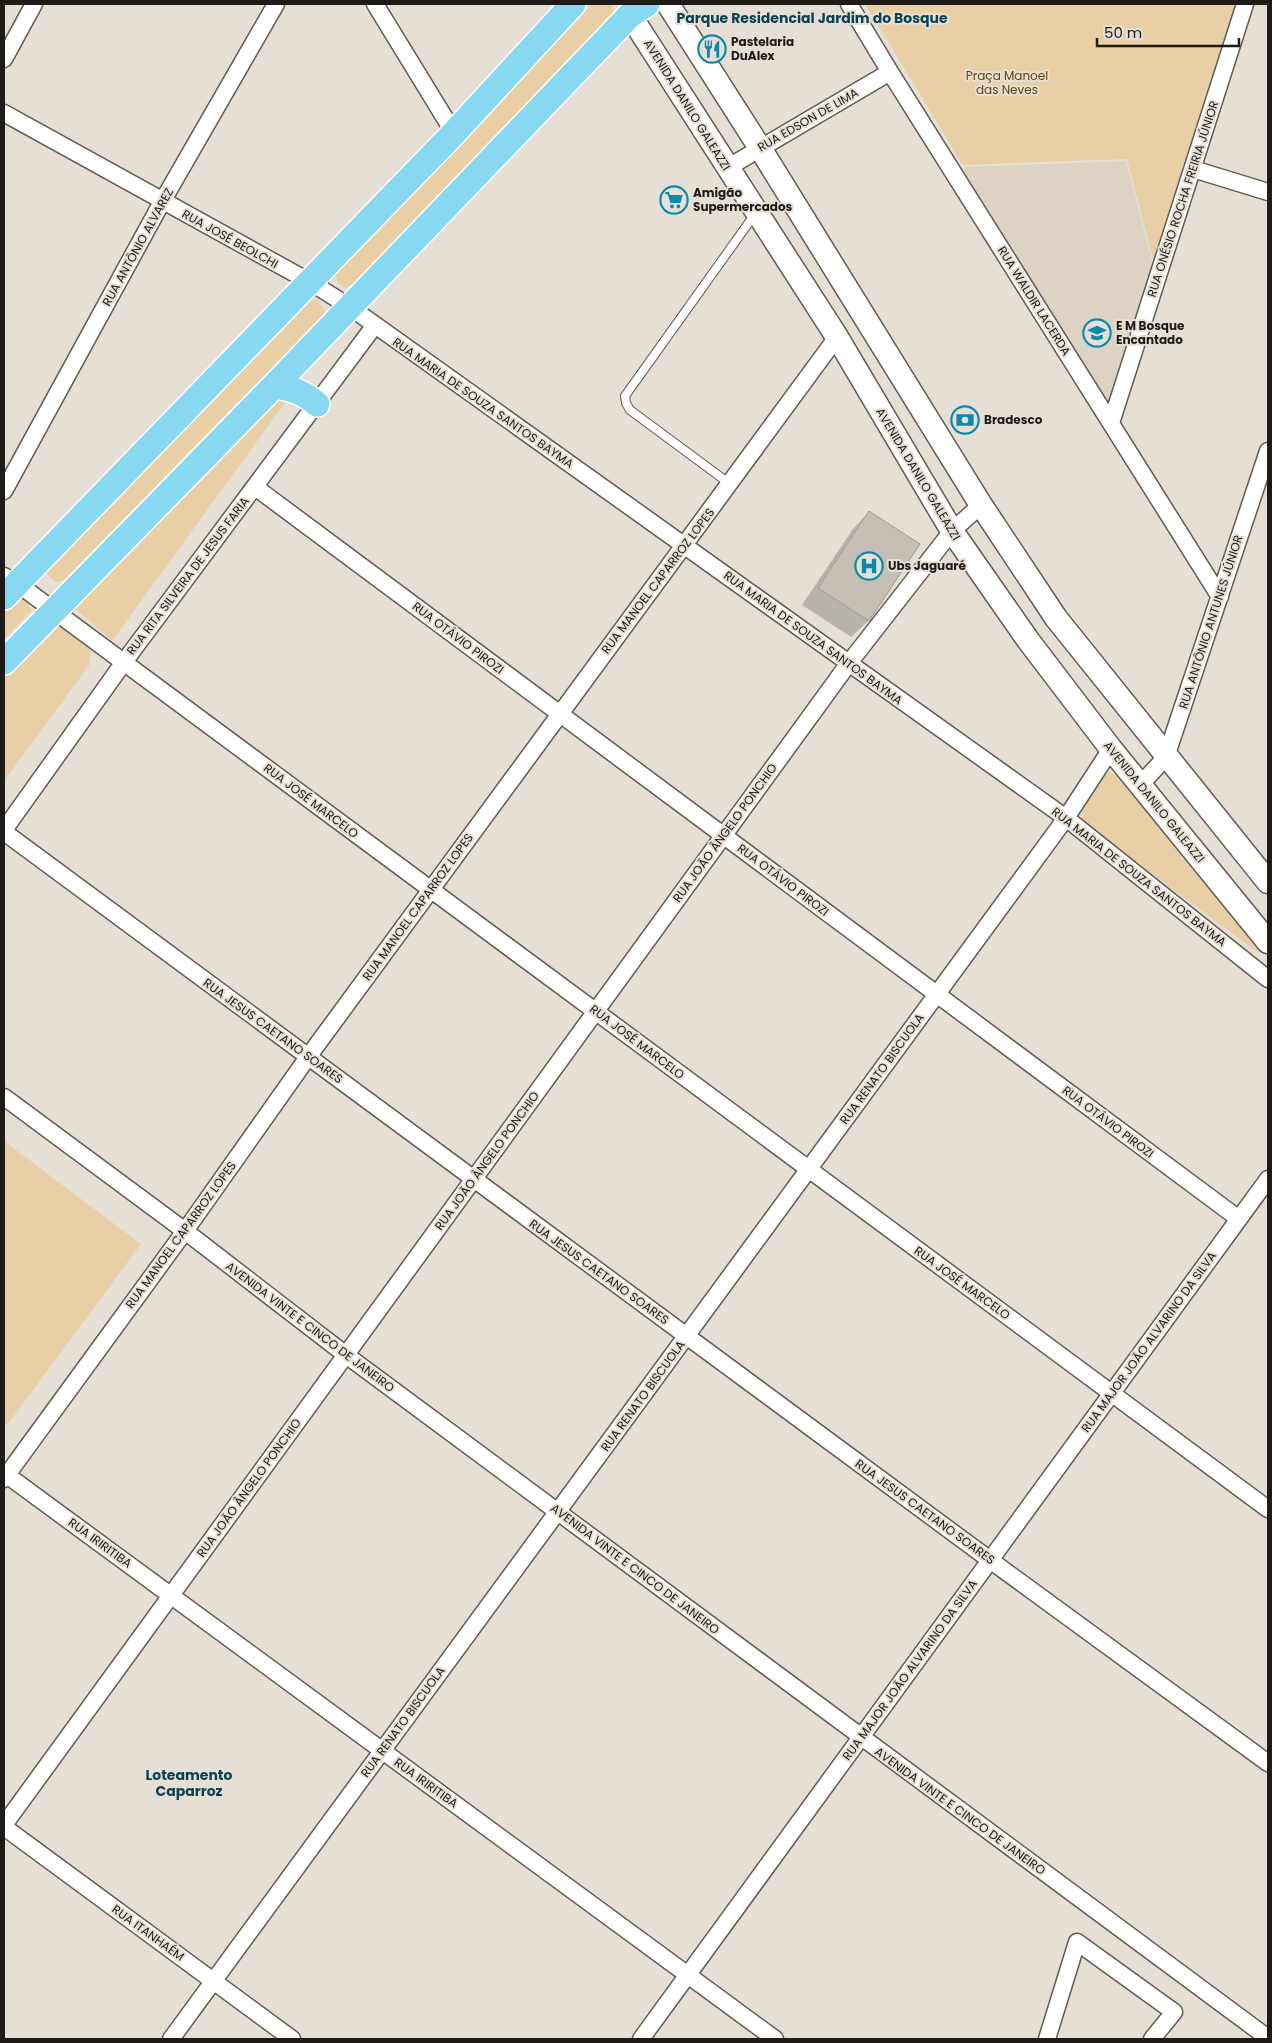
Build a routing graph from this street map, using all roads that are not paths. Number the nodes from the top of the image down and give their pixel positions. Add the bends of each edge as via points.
1 (34, 4) edge
2 (276, 4) edge
3 (375, 4) edge
4 (573, 4) edge
5 (668, 4) edge
6 (849, 4) edge
7 (1245, 4) edge
8 (634, 8) edge
9 (4, 59) edge
10 (890, 72) junction
11 (4, 113) edge
12 (454, 132) junction
13 (760, 148) junction
14 (727, 168) junction
15 (1192, 169) junction
16 (1268, 192) edge
17 (162, 202) junction
18 (756, 212) junction
19 (310, 282) junction
20 (350, 307) junction
21 (375, 326) junction
22 (837, 337) junction
23 (274, 386) junction
24 (317, 404) junction
25 (1111, 423) junction
26 (1268, 452) edge
27 (730, 484) junction
28 (254, 487) junction
29 (4, 491) edge
30 (981, 505) junction
31 (952, 531) junction
32 (684, 545) junction
33 (8, 586) edge
34 (1220, 597) junction
35 (55, 612) junction
36 (4, 662) edge
37 (124, 662) junction
38 (849, 663) junction
39 (560, 714) junction
40 (1111, 749) junction
41 (1166, 756) junction
42 (1140, 785) junction
43 (1066, 818) junction
44 (4, 831) edge
45 (723, 836) junction
46 (1268, 882) edge
47 (431, 889) junction
48 (1268, 942) edge
49 (1268, 979) edge
50 (937, 994) junction
51 (596, 1011) junction
52 (308, 1057) junction
53 (4, 1097) edge
54 (809, 1169) junction
55 (474, 1179) junction
56 (1268, 1179) edge
57 (1239, 1219) junction
58 (185, 1231) junction
59 (686, 1336) junction
60 (346, 1355) junction
61 (1112, 1393) junction
62 (5, 1476) edge
63 (1268, 1509) edge
64 (558, 1512) junction
65 (990, 1560) junction
66 (171, 1595) junction
67 (861, 1737) junction
68 (383, 1751) junction
69 (1268, 1763) edge
70 (4, 1826) edge
71 (687, 1975) junction
72 (214, 1981) junction
73 (1268, 2038) edge
74 (171, 2039) edge
75 (292, 2039) edge
76 (640, 2039) edge
77 (775, 2039) edge
78 (1047, 2039) edge
79 (1152, 2039) edge

1 - 9 street
2 - 17 street, RUA ANTÔNIO ALVAREZ
3 - 12 street
4 - 12 main road
5 - 13 main road
6 - 10 street, RUA WALDIR LACERDA
7 - 15 street, RUA ONÉSIO ROCHA FREIRIA JÚNIOR
8 - 14 main road, AVENIDA DANILO GALEAZZI
8 - 20 main road
10 - 13 street, RUA EDSON DE LIMA
10 - 25 street, RUA WALDIR LACERDA
11 - 17 street, RUA JOSÉ BEOLCHI
12 - 19 main road
13 - 14 street, RUA EDSON DE LIMA
13 - 30 main road
14 - 18 main road, AVENIDA DANILO GALEAZZI
15 - 16 street
15 - 25 street, RUA ONÉSIO ROCHA FREIRIA JÚNIOR
17 - 19 street, RUA JOSÉ BEOLCHI
17 - 29 street, RUA ANTÔNIO ALVAREZ
18 - 22 main road, AVENIDA DANILO GALEAZZI
18 - 27 lane via 625,396 630,410
19 - 20 street, RUA JOSÉ BEOLCHI
19 - 33 main road
20 - 21 street, RUA MARIA DE SOUZA SANTOS BAYMA
20 - 23 main road
21 - 24 street, RUA RITA SILVEIRA DE JESUS FARIA
21 - 32 street, RUA MARIA DE SOUZA SANTOS BAYMA
22 - 27 street, RUA MANOEL CAPARROZ LOPES
22 - 31 main road, AVENIDA DANILO GALEAZZI
23 - 24 main road via 290,388
23 - 35 main road
24 - 28 street, RUA RITA SILVEIRA DE JESUS FARIA
25 - 34 street, RUA WALDIR LACERDA
26 - 34 street, RUA ANTÔNIO ANTUNES JÚNIOR
27 - 32 street, RUA MANOEL CAPARROZ LOPES
28 - 37 street, RUA RITA SILVEIRA DE JESUS FARIA
28 - 39 street, RUA OTÁVIO PIROZI
30 - 31 street, RUA JOÃO ÂNGELO PONCHIO
30 - 41 main road via 1056,618
31 - 38 street, RUA JOÃO ÂNGELO PONCHIO
31 - 40 main road, AVENIDA DANILO GALEAZZI via 1028,640
32 - 38 street, RUA MARIA DE SOUZA SANTOS BAYMA
32 - 39 street, RUA MANOEL CAPARROZ LOPES
33 - 35 street, RUA JOSÉ MARCELO
34 - 41 street, RUA ANTÔNIO ANTUNES JÚNIOR
35 - 36 main road
35 - 37 street, RUA JOSÉ MARCELO
37 - 44 street, RUA RITA SILVEIRA DE JESUS FARIA
37 - 47 street, RUA JOSÉ MARCELO
38 - 43 street, RUA MARIA DE SOUZA SANTOS BAYMA
38 - 45 street, RUA JOÃO ÂNGELO PONCHIO
39 - 45 street, RUA OTÁVIO PIROZI
39 - 47 street, RUA MANOEL CAPARROZ LOPES
40 - 42 main road, AVENIDA DANILO GALEAZZI
40 - 43 street, RUA RENATO BISCUOLA
41 - 42 street, RUA ANTÔNIO ANTUNES JÚNIOR
41 - 46 main road
42 - 48 main road, AVENIDA DANILO GALEAZZI
43 - 49 street, RUA MARIA DE SOUZA SANTOS BAYMA
43 - 50 street, RUA RENATO BISCUOLA
44 - 52 street, RUA JESUS CAETANO SOARES
45 - 50 street, RUA OTÁVIO PIROZI
45 - 51 street, RUA JOÃO ÂNGELO PONCHIO
47 - 51 street, RUA JOSÉ MARCELO
47 - 52 street, RUA MANOEL CAPARROZ LOPES
50 - 54 street, RUA RENATO BISCUOLA
50 - 57 street, RUA OTÁVIO PIROZI
51 - 54 street, RUA JOSÉ MARCELO
51 - 55 street, RUA JOÃO ÂNGELO PONCHIO
52 - 55 street, RUA JESUS CAETANO SOARES
52 - 58 street, RUA MANOEL CAPARROZ LOPES
53 - 58 street, AVENIDA VINTE E CINCO DE JANEIRO
54 - 59 street, RUA RENATO BISCUOLA
54 - 61 street, RUA JOSÉ MARCELO
55 - 59 street, RUA JESUS CAETANO SOARES
55 - 60 street, RUA JOÃO ÂNGELO PONCHIO
56 - 57 street, RUA MAJOR JOÃO ALVARINO DA SILVA
57 - 61 street, RUA MAJOR JOÃO ALVARINO DA SILVA
58 - 60 street, AVENIDA VINTE E CINCO DE JANEIRO
58 - 62 street, RUA MANOEL CAPARROZ LOPES
59 - 64 street, RUA RENATO BISCUOLA
59 - 65 street, RUA JESUS CAETANO SOARES
60 - 64 street, AVENIDA VINTE E CINCO DE JANEIRO
60 - 66 street, RUA JOÃO ÂNGELO PONCHIO
61 - 63 street, RUA JOSÉ MARCELO
61 - 65 street, RUA MAJOR JOÃO ALVARINO DA SILVA
62 - 66 street, RUA IRIRITIBA
64 - 67 street, AVENIDA VINTE E CINCO DE JANEIRO
64 - 68 street, RUA RENATO BISCUOLA
65 - 67 street, RUA MAJOR JOÃO ALVARINO DA SILVA
65 - 69 street, RUA JESUS CAETANO SOARES
66 - 68 street, RUA IRIRITIBA
66 - 70 street, RUA JOÃO ÂNGELO PONCHIO
67 - 71 street, RUA MAJOR JOÃO ALVARINO DA SILVA
67 - 73 street, AVENIDA VINTE E CINCO DE JANEIRO
68 - 71 street, RUA IRIRITIBA
68 - 72 street, RUA RENATO BISCUOLA
70 - 72 street, RUA ITANHAÉM
71 - 76 street, RUA MAJOR JOÃO ALVARINO DA SILVA
71 - 77 street, RUA IRIRITIBA
72 - 74 street, RUA RENATO BISCUOLA
72 - 75 street, RUA ITANHAÉM
78 - 79 street via 1077,1942 1174,2012

